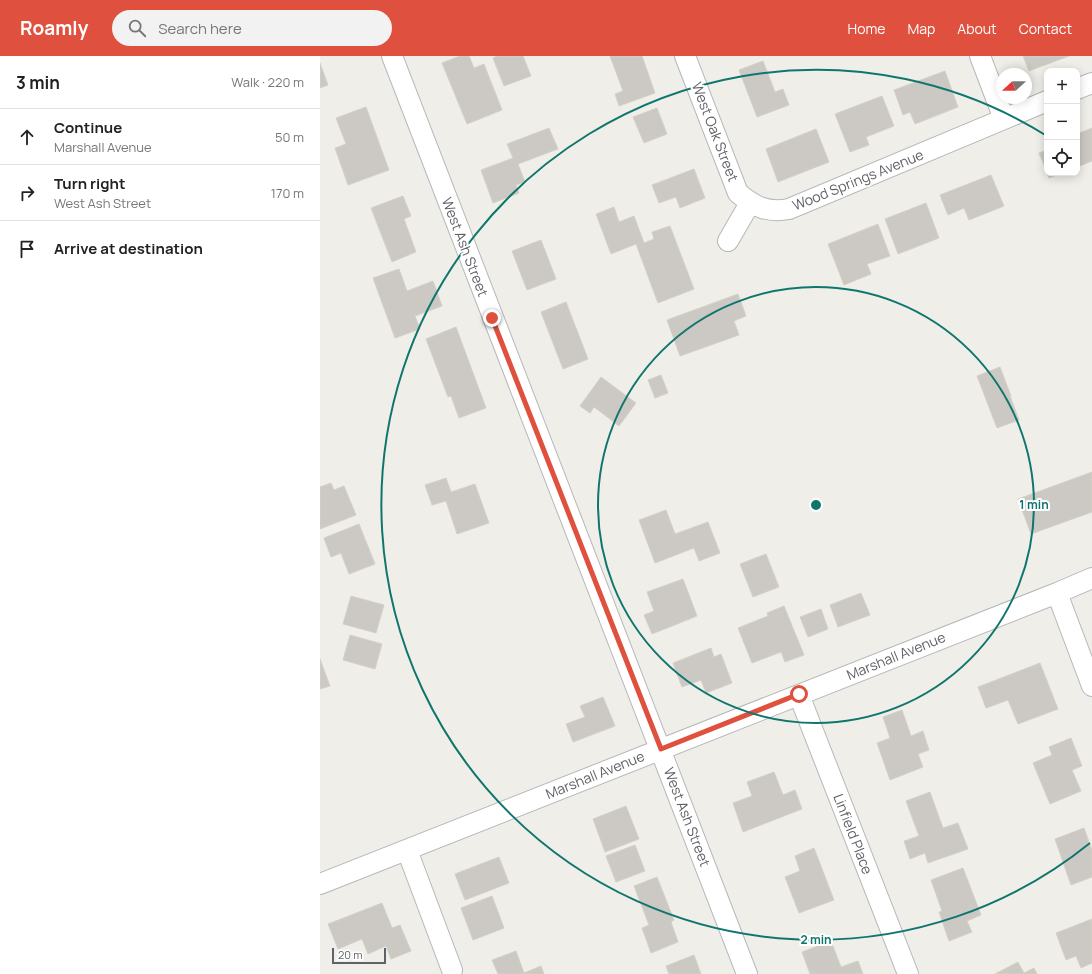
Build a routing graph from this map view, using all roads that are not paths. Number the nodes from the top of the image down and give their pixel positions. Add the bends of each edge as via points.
1 (392, 56) edge
2 (685, 56) edge
3 (980, 56) edge
4 (1092, 83) edge
5 (1080, 88) edge
6 (1044, 103) edge
7 (1004, 119) junction
8 (750, 203) junction
9 (728, 241) dead end
10 (1092, 578) edge
11 (1057, 593) junction
12 (1092, 686) edge
13 (799, 694) junction
14 (661, 749) junction
15 (407, 850) junction
16 (320, 884) edge
17 (452, 970) dead end
18 (748, 974) edge
19 (908, 974) edge

1 - 14 street, West Ash Street
2 - 8 street, West Oak Street via 738,193
3 - 7 street
4 - 5 street
6 - 7 street, Wood Springs Avenue
7 - 8 street, Wood Springs Avenue via 789,209 765,210
8 - 9 street
10 - 11 street, Marshall Avenue
11 - 12 street
11 - 13 street, Marshall Avenue
13 - 14 street, Marshall Avenue
13 - 19 street, Linfield Place
14 - 15 street, Marshall Avenue
14 - 18 street, West Ash Street
15 - 16 street, Marshall Avenue
15 - 17 street

